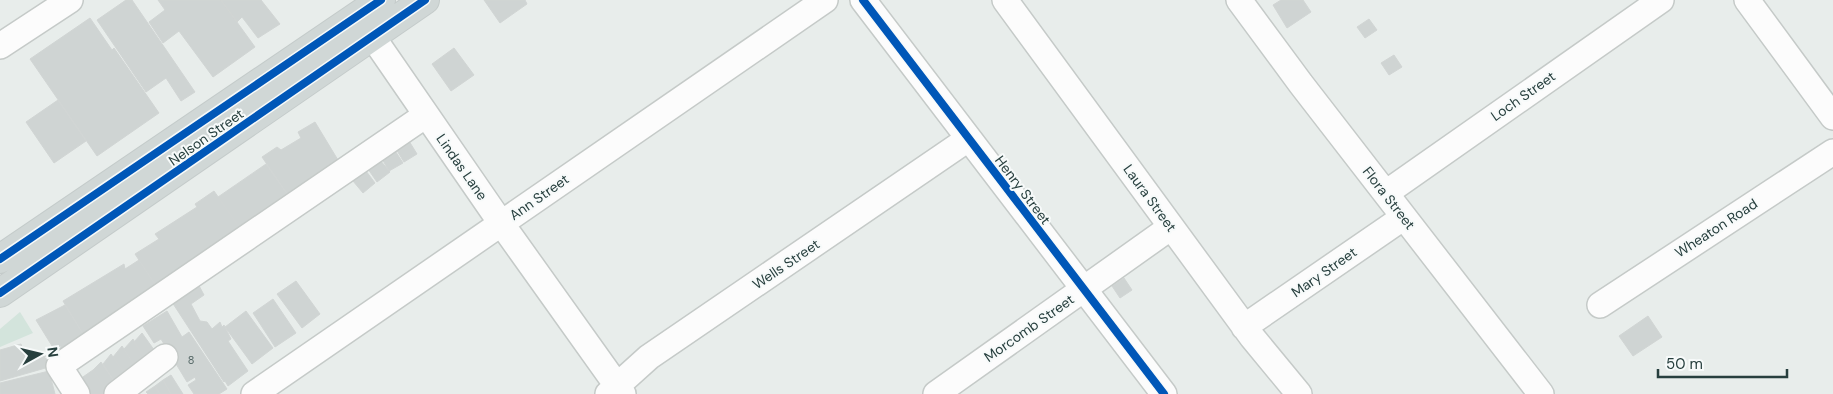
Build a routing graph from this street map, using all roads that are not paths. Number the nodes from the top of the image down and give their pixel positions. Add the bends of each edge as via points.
1 (70, 0) edge
2 (381, 0) edge
3 (425, 0) edge
4 (825, 0) edge
5 (863, 0) edge
6 (1005, 0) edge
7 (1239, 0) edge
8 (1661, 0) edge
9 (1747, 0) edge
10 (372, 36) junction
11 (0, 46) edge
12 (426, 115) junction
13 (1833, 117) edge
14 (968, 139) junction
15 (1833, 152) edge
16 (1386, 193) junction
17 (1404, 217) junction
18 (501, 223) junction
19 (1171, 227) junction
20 (4, 253) edge
21 (1084, 289) junction
22 (0, 293) edge
23 (1600, 305) dead end
24 (1244, 326) junction
25 (165, 357) dead end
26 (616, 391) edge
27 (77, 394) edge
28 (116, 394) edge
29 (254, 394) edge
30 (936, 394) edge
31 (1164, 394) edge
32 (1299, 394) edge
33 (1541, 394) edge

1 - 11 street
2 - 20 main road, Nelson Street
3 - 10 main road, Nelson Street
4 - 18 street, Ann Street
5 - 14 street, Henry Street
6 - 19 street, Laura Street
7 - 16 street, Flora Street
8 - 16 street, Loch Street
9 - 13 street
10 - 12 street, Lindas Lane
10 - 22 main road, Nelson Street
12 - 18 street, Lindas Lane
12 - 27 street via 59,366
14 - 21 street, Henry Street
14 - 26 street, Wells Street via 650,357
15 - 23 street, Wheaton Road
16 - 17 street, Flora Street
17 - 24 street, Mary Street
17 - 33 street, Flora Street
18 - 26 street, Lindas Lane
18 - 29 street, Ann Street
19 - 21 street, Morcomb Street
19 - 24 street, Laura Street
21 - 30 street, Morcomb Street
21 - 31 street, Henry Street
24 - 32 street, Laura Street
25 - 28 street

